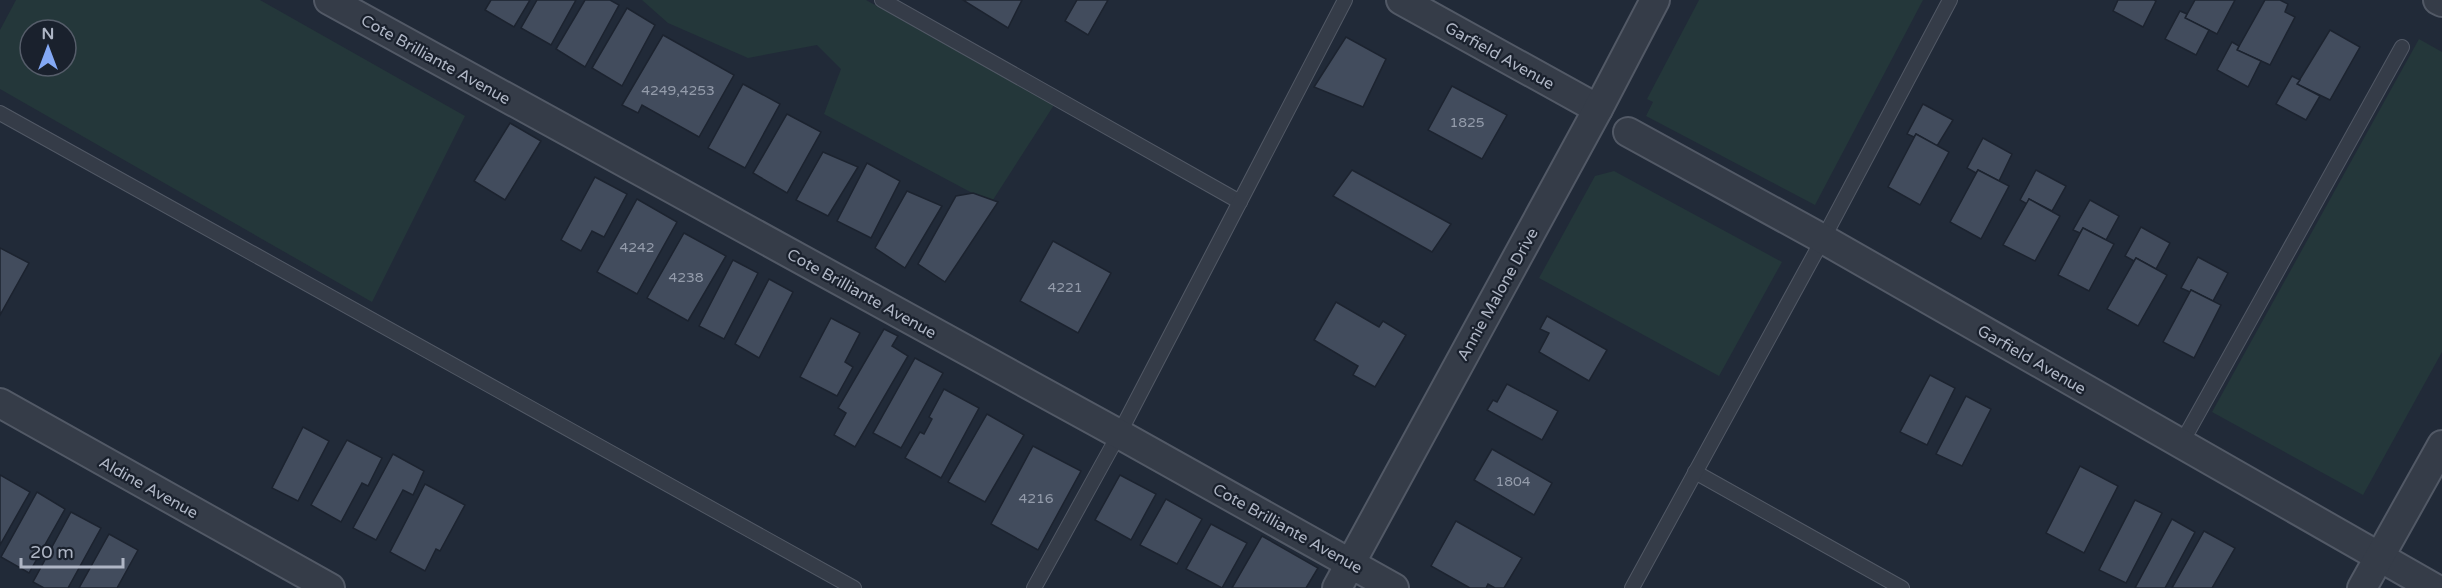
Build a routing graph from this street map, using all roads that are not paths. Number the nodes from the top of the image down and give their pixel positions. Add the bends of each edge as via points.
1 (329, 0) edge
2 (882, 0) edge
3 (1345, 0) edge
4 (1401, 0) edge
5 (1655, 0) edge
6 (1950, 0) edge
7 (2402, 47) dead end
8 (1598, 109) junction
9 (0, 113) edge
10 (1628, 132) dead end
11 (1240, 202) junction
12 (1823, 239) junction
13 (0, 403) edge
14 (1119, 434) junction
15 (2181, 444) junction
16 (2442, 445) edge
17 (1695, 472) junction
18 (2379, 558) junction
19 (1350, 563) junction
20 (330, 588) edge
21 (854, 588) edge
22 (1034, 588) edge
23 (1337, 588) edge
24 (1394, 588) edge
25 (1632, 588) edge
26 (1902, 588) edge
27 (2362, 588) edge
28 (2434, 588) edge

1 - 14 street, Cote Brilliante Avenue
2 - 11 lane
3 - 11 lane
4 - 8 street, Garfield Avenue
5 - 8 street, Annie Malone Drive
6 - 12 lane
7 - 15 lane
8 - 19 street, Annie Malone Drive
9 - 21 lane
10 - 12 street, Garfield Avenue
11 - 14 lane
12 - 15 street, Garfield Avenue
12 - 17 lane
13 - 20 street, Aldine Avenue
14 - 19 street, Cote Brilliante Avenue
14 - 22 lane
15 - 18 street, Garfield Avenue
16 - 18 street
17 - 25 lane
17 - 26 lane
18 - 27 street
18 - 28 street, Garfield Avenue
19 - 23 street, Annie Malone Drive
19 - 24 street, Cote Brilliante Avenue

